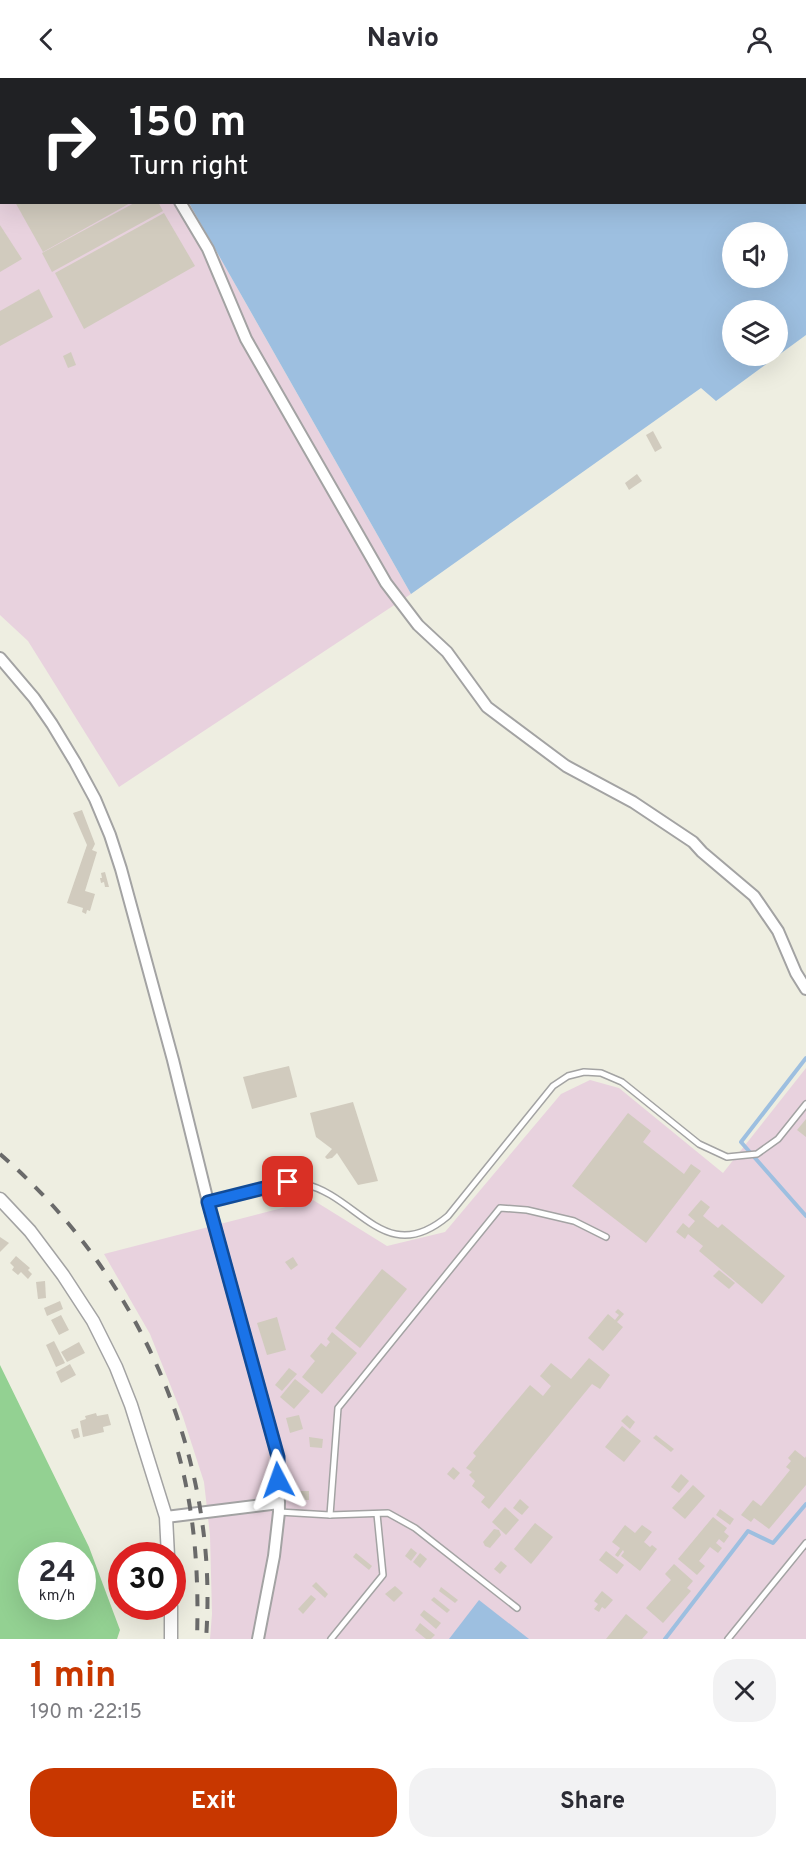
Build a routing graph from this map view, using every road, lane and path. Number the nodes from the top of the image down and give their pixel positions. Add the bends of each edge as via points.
1 (181, 204) edge
2 (0, 658) edge
3 (806, 989) edge
4 (806, 1104) edge
5 (0, 1199) edge
6 (208, 1202) junction
7 (606, 1237) dead end
8 (279, 1507) junction
9 (377, 1514) junction
10 (330, 1515) junction
11 (166, 1518) junction
12 (167, 1542) edge
13 (806, 1543) edge
14 (516, 1608) dead end
15 (171, 1620) edge
16 (171, 1639) edge
17 (258, 1639) edge
18 (331, 1639) edge
19 (728, 1639) edge

1 - 3 street via 208,249 246,339 386,583 418,625 447,652 487,707 566,766 633,802 693,842 754,896 778,930
2 - 6 street via 52,724 95,799 110,835
4 - 6 lane via 778,1139 758,1154 727,1157 699,1144 622,1082 601,1073 584,1072 553,1086 448,1216 419,1233 386,1232 318,1188 302,1183 288,1182
5 - 11 street via 63,1275 117,1367
6 - 8 street via 278,1457
7 - 10 lane via 574,1221 500,1208 338,1408
8 - 10 lane
8 - 11 street
8 - 17 street
9 - 10 lane
9 - 14 lane via 388,1513 415,1528
9 - 18 lane via 383,1575
11 - 12 street
13 - 19 lane
15 - 16 street

